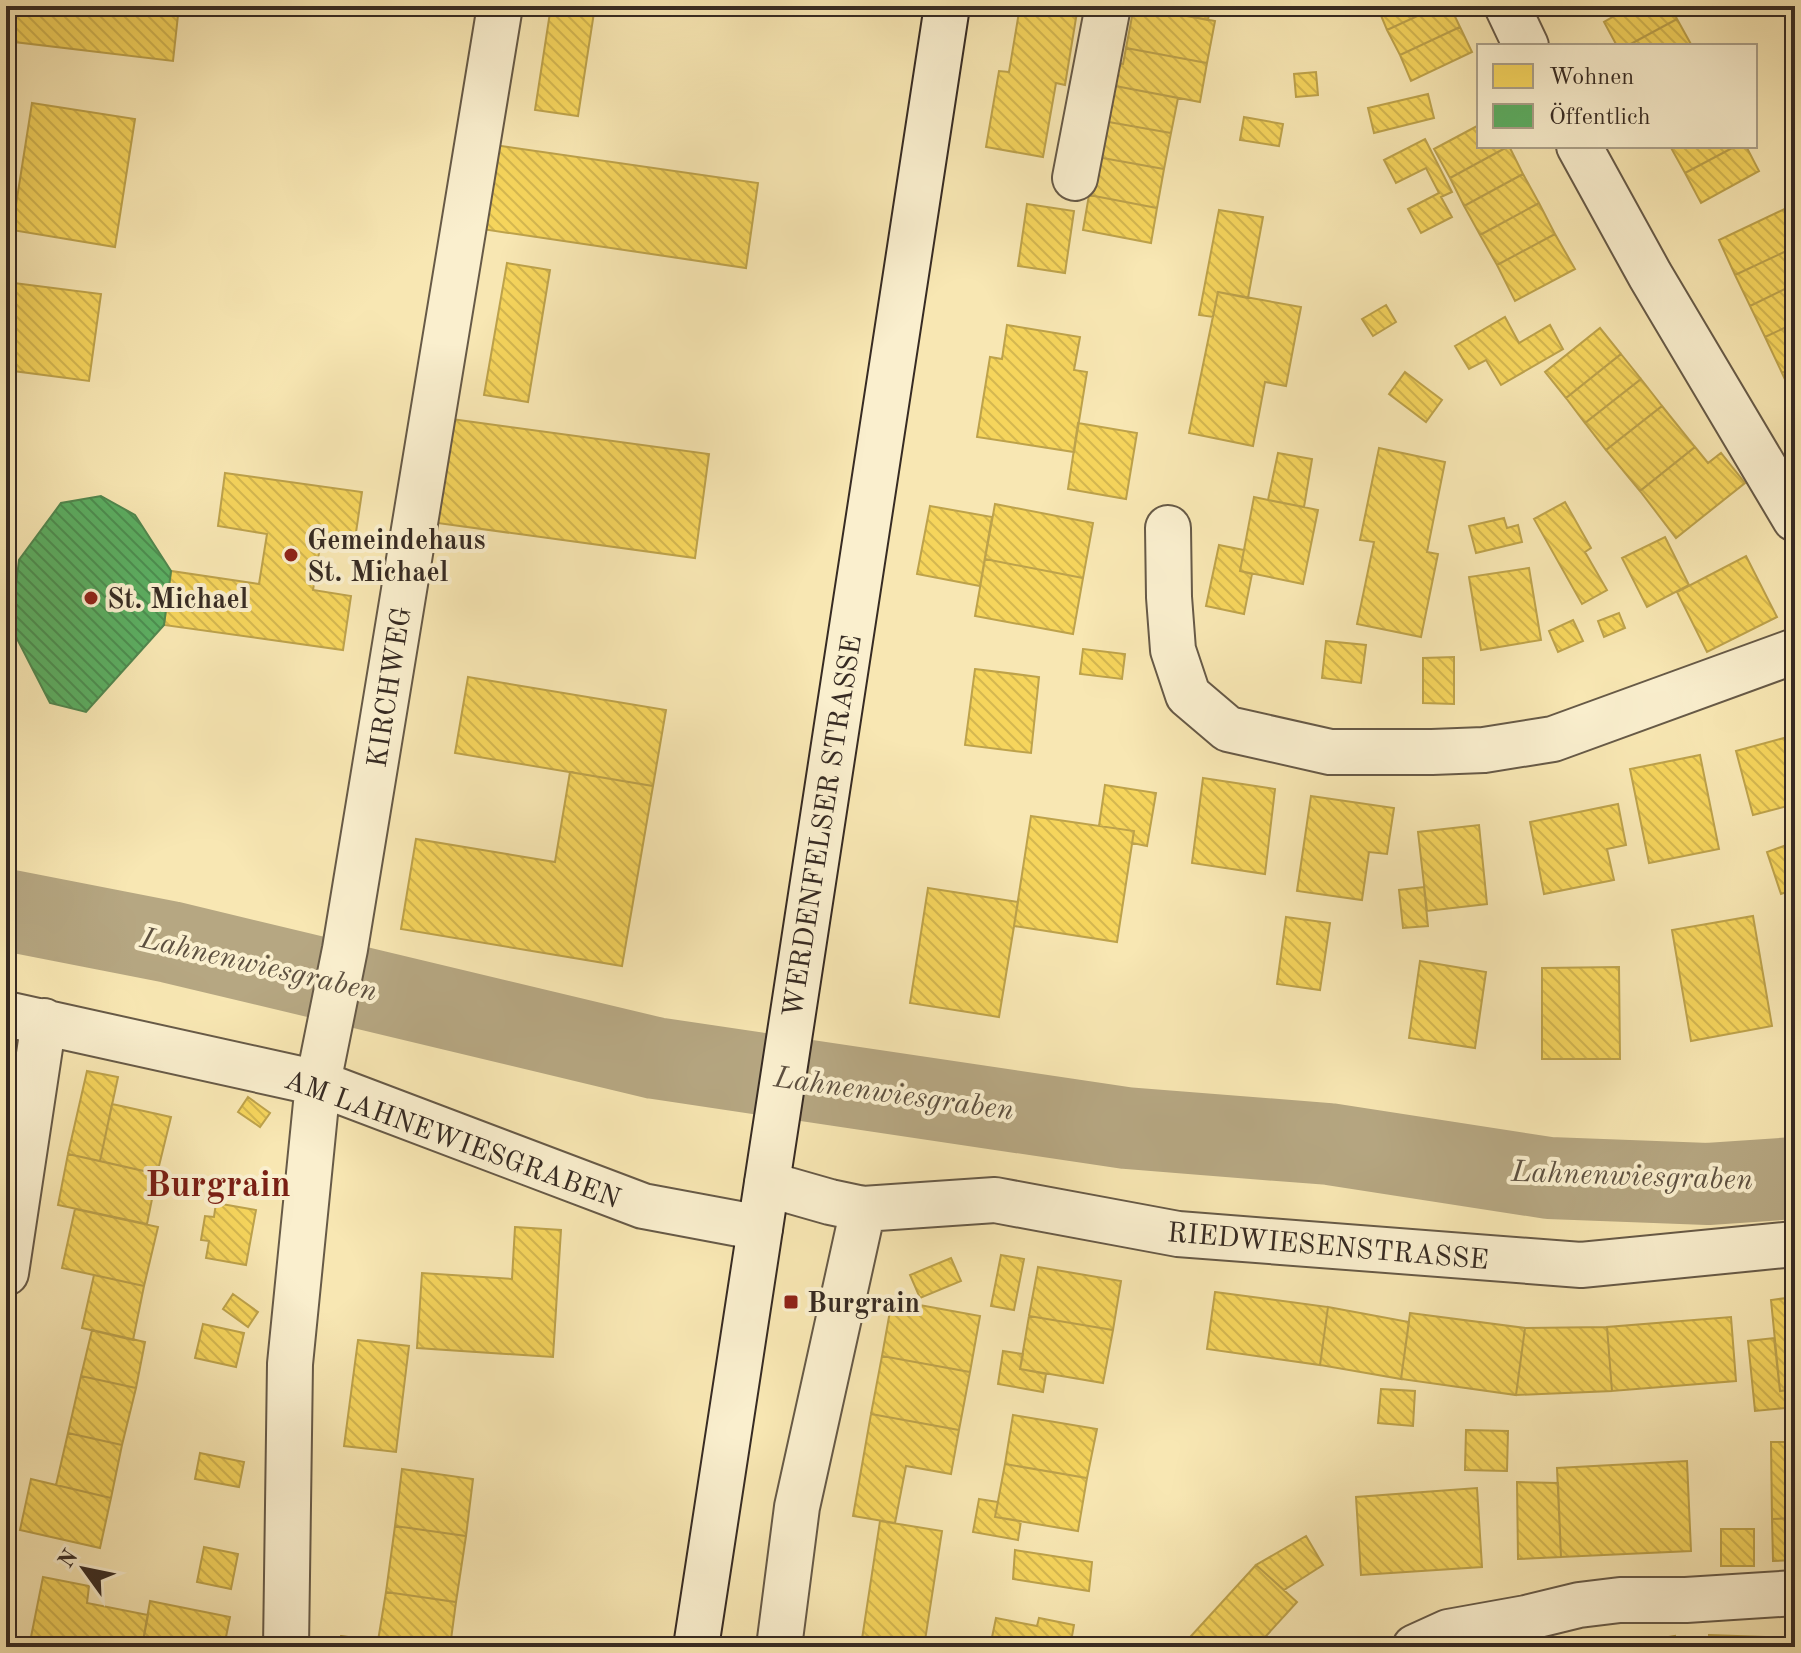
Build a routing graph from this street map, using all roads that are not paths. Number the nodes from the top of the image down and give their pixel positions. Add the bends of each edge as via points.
1 (500, 6) edge
2 (947, 6) edge
3 (1108, 6) edge
4 (1507, 6) edge
5 (1525, 44) edge
6 (1580, 148) edge
7 (1075, 178) dead end
8 (1795, 519) edge
9 (1168, 528) dead end
10 (1795, 651) edge
11 (25, 1018) edge
12 (318, 1083) junction
13 (767, 1184) junction
14 (863, 1209) junction
15 (760, 1228) junction
16 (1795, 1244) edge
17 (6, 1273) edge
18 (1795, 1593) edge
19 (286, 1647) edge
20 (696, 1647) edge
21 (779, 1647) edge
22 (1415, 1647) edge

1 - 12 street, KIRCHWEG via 345,949
2 - 13 street, WERDENFELSER STRASSE
3 - 7 street
4 - 5 street
6 - 8 street
9 - 10 street via 1173,650 1188,695 1228,729 1330,752 1484,750 1553,739
11 - 12 street, AM LAHNEWIESGRABEN
11 - 17 street
12 - 15 street, AM LAHNEWIESGRABEN via 643,1206
12 - 19 street, KIRCHWEG via 290,1364
13 - 14 street, RIEDWIESENSTRASSE
13 - 15 street, WERDENFELSER STRASSE
14 - 16 street, RIEDWIESENSTRASSE via 995,1200 1178,1234 1581,1265
14 - 21 street via 797,1507
15 - 20 street, WERDENFELSER STRASSE
18 - 22 street via 1579,1605 1448,1632

